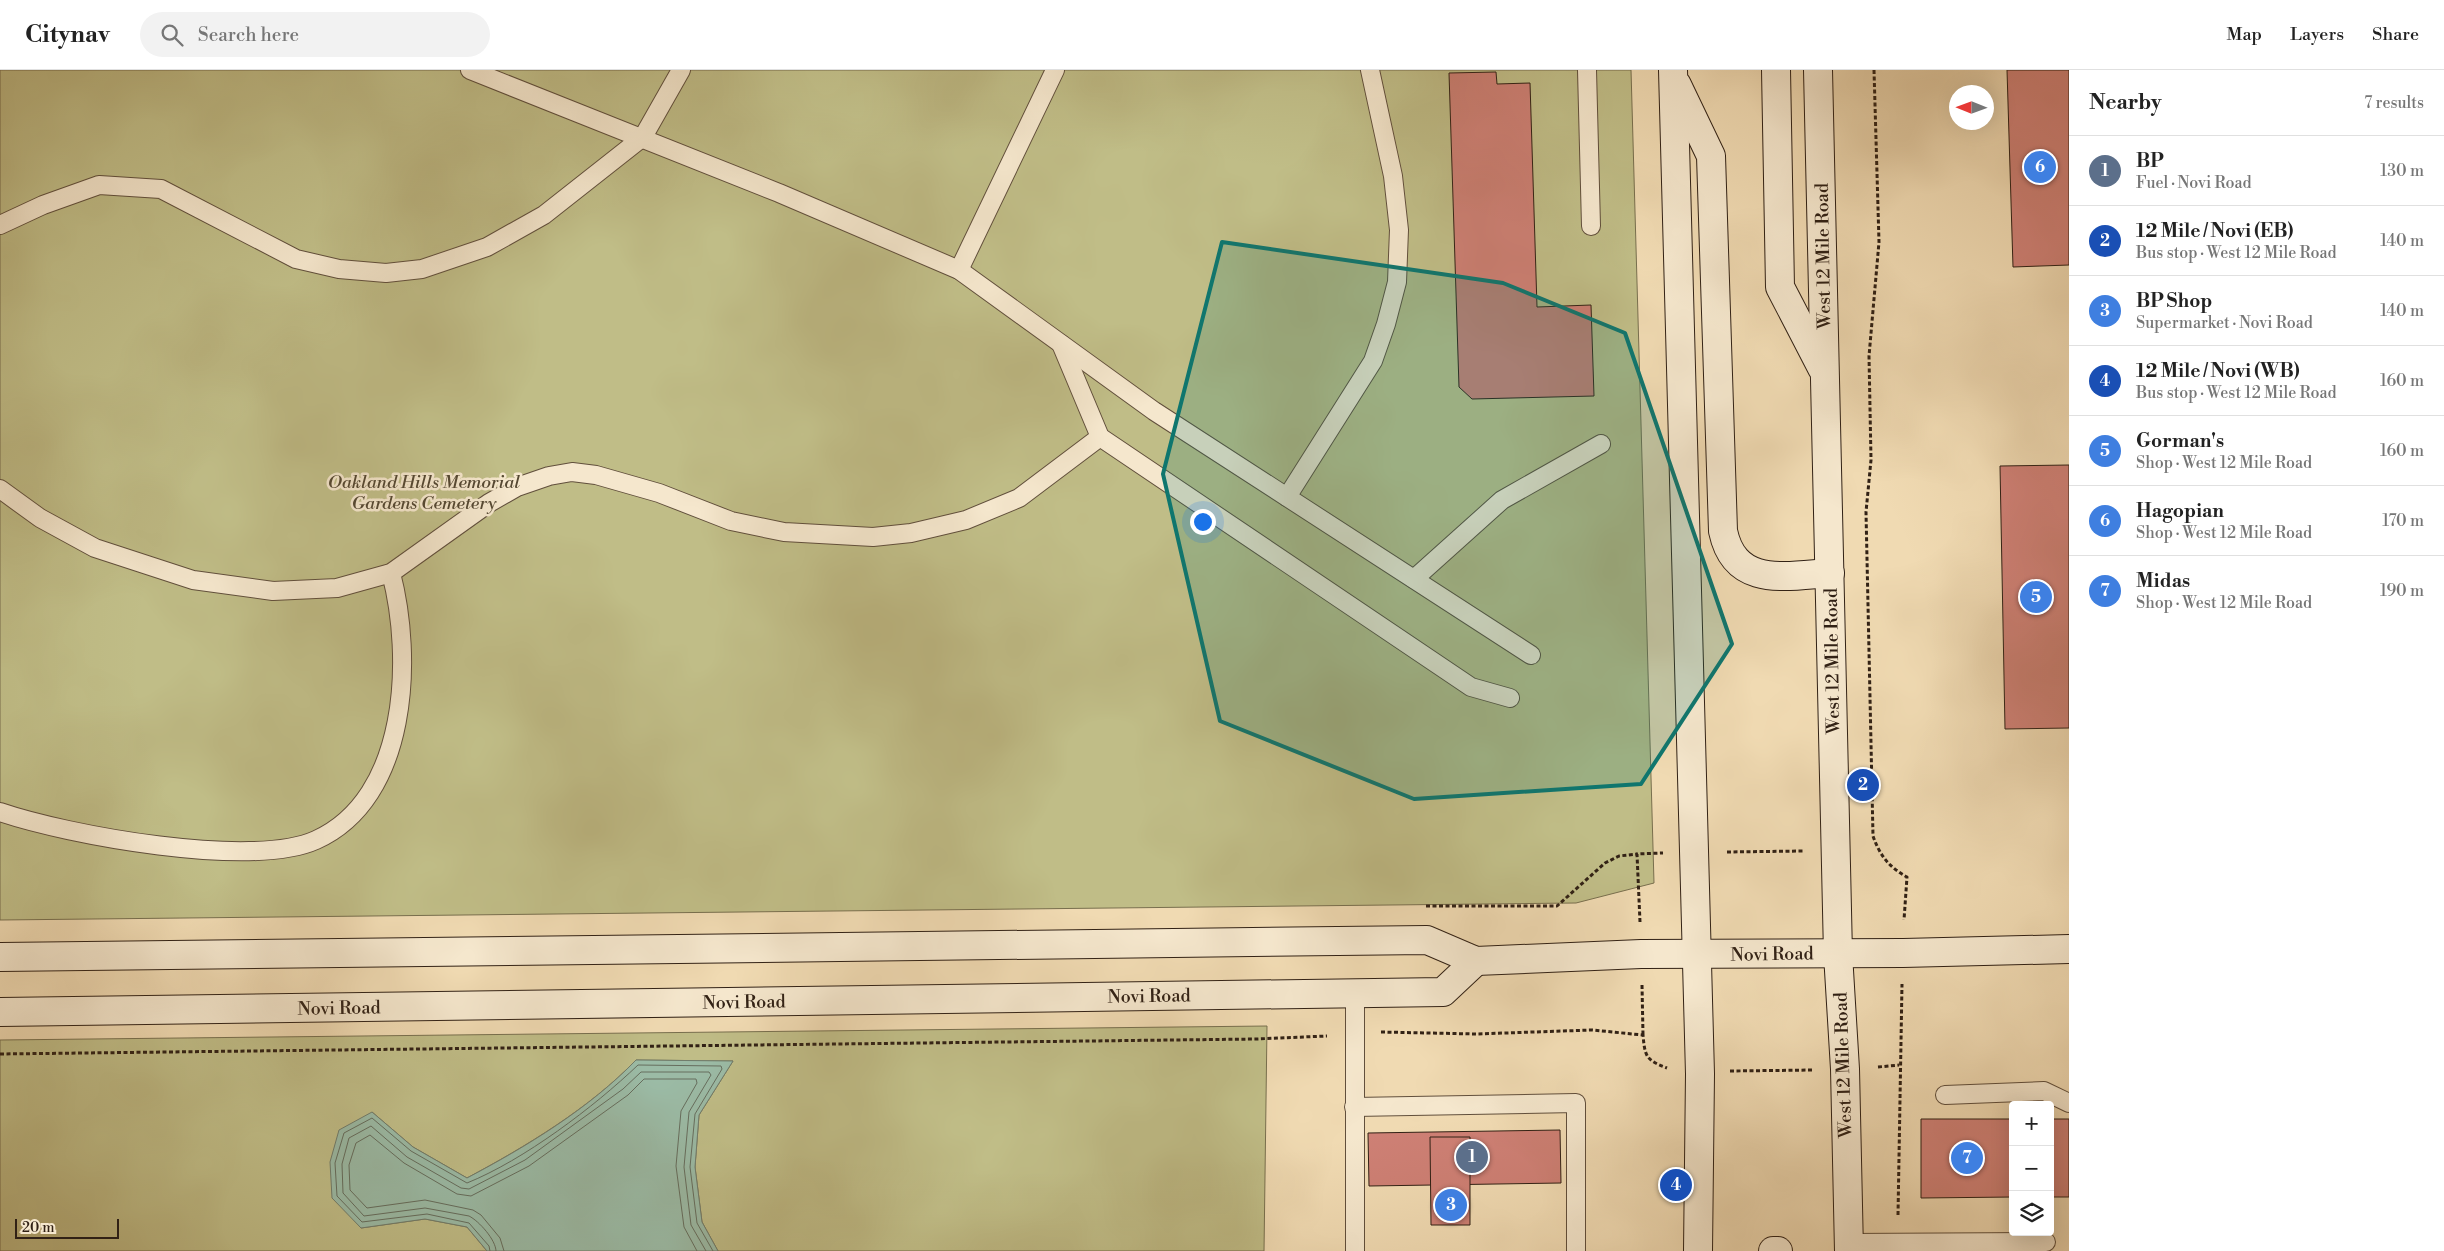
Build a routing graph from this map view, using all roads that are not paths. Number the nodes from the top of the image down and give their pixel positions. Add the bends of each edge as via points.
1 (470, 70) edge
2 (681, 70) edge
3 (1055, 70) edge
4 (1370, 70) edge
5 (1587, 70) edge
6 (1776, 70) edge
7 (1818, 70) edge
8 (1673, 73) edge
9 (643, 137) junction
10 (0, 225) edge
11 (1591, 226) dead end
12 (959, 270) junction
13 (1061, 344) junction
14 (1825, 374) junction
15 (1100, 437) junction
16 (1601, 444) dead end
17 (0, 489) edge
18 (1287, 497) junction
19 (392, 573) junction
20 (1830, 573) junction
21 (1414, 579) junction
22 (1531, 654) dead end
23 (1510, 698) dead end
24 (0, 812) edge
25 (2069, 949) edge
26 (1838, 954) junction
27 (1696, 955) junction
28 (0, 957) edge
29 (1476, 961) junction
30 (1355, 993) junction
31 (0, 1012) edge
32 (1945, 1095) dead end
33 (2069, 1104) edge
34 (1354, 1107) junction
35 (2046, 1242) dead end
36 (1848, 1247) edge
37 (1354, 1251) edge
38 (1576, 1251) edge
39 (1698, 1251) edge
40 (1773, 1251) edge
41 (1778, 1251) edge

1 - 9 lane
2 - 9 lane
3 - 12 lane
4 - 18 lane via 1393,176 1399,230 1397,282 1373,361
5 - 11 lane
6 - 14 main road via 1780,287
7 - 14 main road, West 12 Mile Road
8 - 20 main road via 1712,156 1726,546 1733,559 1758,574
8 - 27 main road
9 - 10 lane via 544,215 488,247 422,269 386,273 339,270 296,259 161,189 99,185
9 - 12 lane
12 - 13 lane
13 - 15 lane
13 - 18 lane via 1154,410
14 - 20 main road, West 12 Mile Road
15 - 19 lane via 1019,498 966,520 911,533 873,537 784,532 731,521 659,493 596,474 557,474 518,487 489,504
15 - 23 lane via 1471,687
16 - 21 lane via 1502,500
17 - 19 lane via 40,518 95,548 193,580 273,591 337,588
18 - 21 lane
19 - 24 lane via 400,605 404,671 394,740 362,804 336,830 316,841 293,847 245,852 146,844 33,823
20 - 26 main road, West 12 Mile Road
21 - 22 lane
25 - 26 main road, Novi Road
26 - 27 main road, Novi Road
26 - 36 main road, West 12 Mile Road via 1845,1069
27 - 29 main road, Novi Road
27 - 39 main road via 1700,1074
28 - 29 main road, Novi Road via 1427,940
29 - 30 main road, Novi Road via 1443,992
30 - 31 main road, Novi Road
30 - 34 lane
32 - 33 lane via 2044,1091
34 - 37 lane
34 - 38 lane via 1576,1103
35 - 36 lane via 1898,1243
40 - 41 main road

